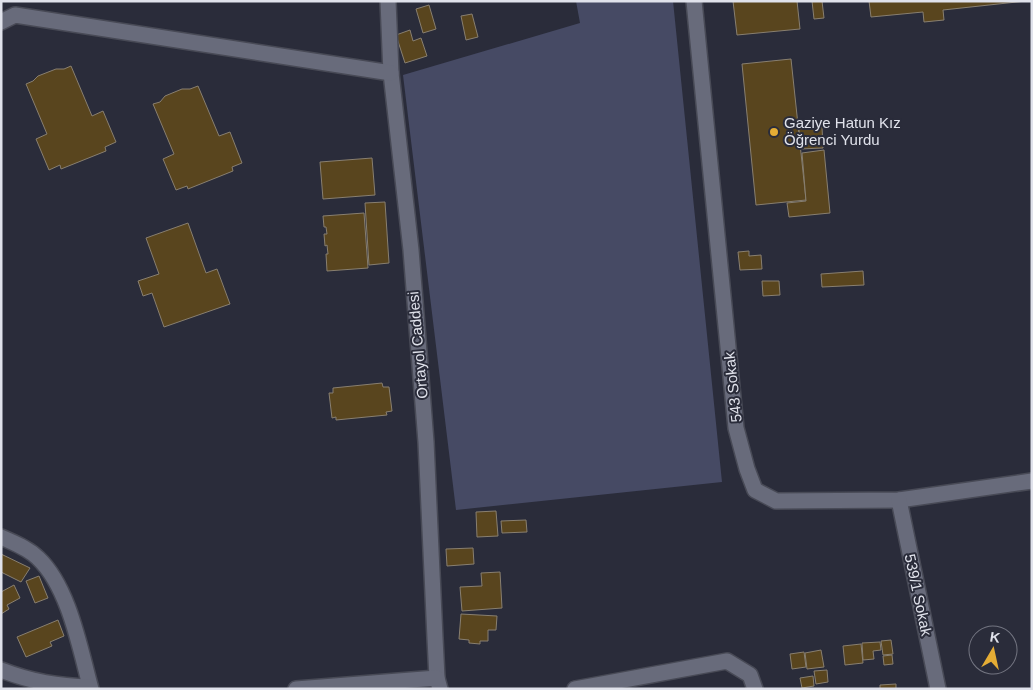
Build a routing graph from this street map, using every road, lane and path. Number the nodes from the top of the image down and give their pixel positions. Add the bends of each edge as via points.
1 (388, 1) edge
2 (694, 1) edge
3 (1, 22) edge
4 (391, 73) junction
5 (1032, 481) edge
6 (899, 500) junction
7 (1, 537) edge
8 (1, 670) edge
9 (438, 684) edge
10 (91, 688) edge
11 (296, 689) edge
12 (575, 689) edge
13 (755, 689) edge
14 (938, 689) edge

1 - 4 street, Ortayol Caddesi
2 - 6 street, 543 Sokak via 736,428 747,470 756,490 776,501
3 - 4 street via 15,15
4 - 9 street, Ortayol Caddesi via 411,250 426,442
5 - 6 street, 543 Sokak
6 - 14 street, 539/1 Sokak
7 - 10 street via 38,557 61,589
8 - 10 street via 58,686
9 - 11 street
12 - 13 street via 727,661 750,676

